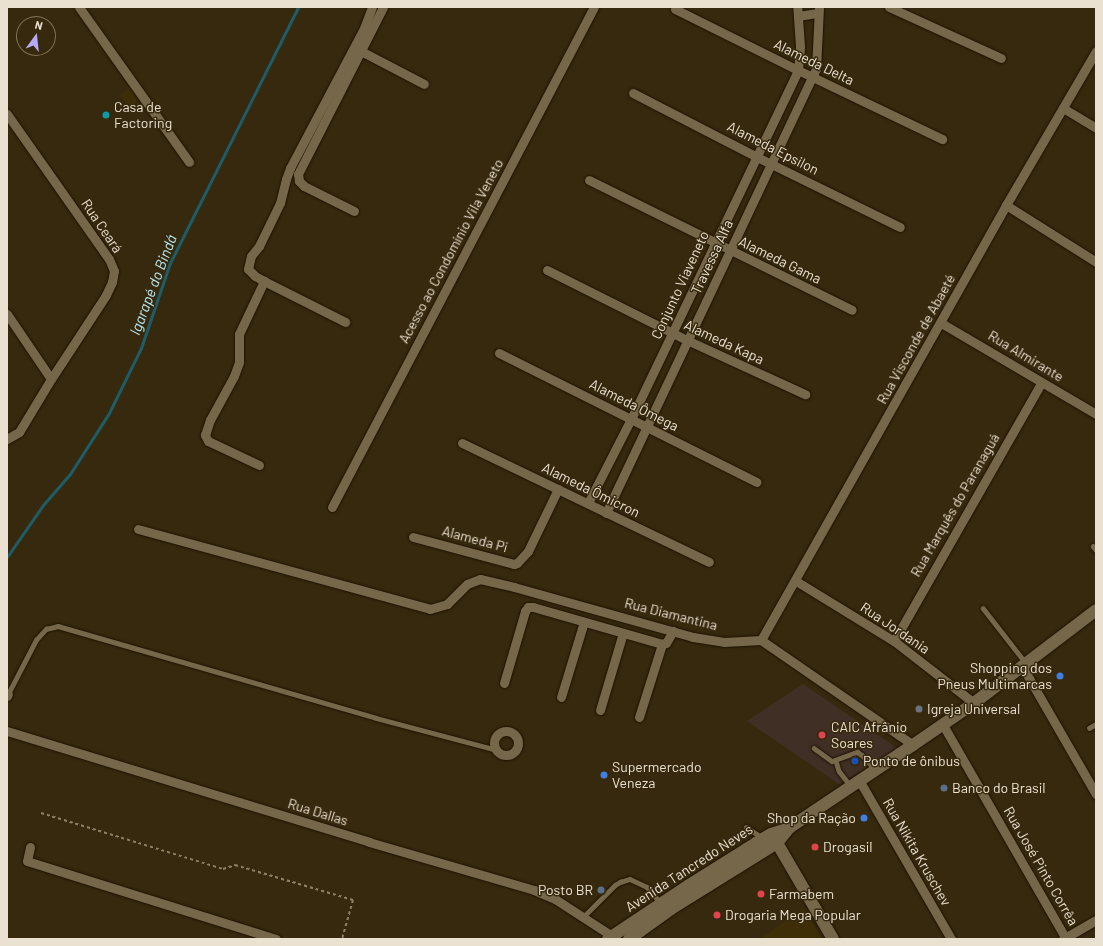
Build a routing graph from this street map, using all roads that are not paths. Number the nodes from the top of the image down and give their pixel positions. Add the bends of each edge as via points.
1 (79, 7) edge
2 (372, 7) edge
3 (383, 7) edge
4 (594, 7) edge
5 (889, 7) edge
6 (675, 8) dead end
7 (819, 10) edge
8 (798, 11) edge
9 (1096, 51) edge
10 (361, 52) junction
11 (1001, 58) dead end
12 (798, 70) junction
13 (813, 78) junction
14 (424, 84) dead end
15 (633, 93) dead end
16 (1063, 108) junction
17 (7, 114) edge
18 (1096, 128) edge
19 (942, 139) dead end
20 (757, 157) junction
21 (189, 162) dead end
22 (772, 164) junction
23 (589, 180) dead end
24 (1006, 205) junction
25 (354, 211) dead end
26 (900, 227) dead end
27 (715, 243) junction
28 (730, 251) junction
29 (1096, 262) edge
30 (547, 270) dead end
31 (264, 281) junction
32 (852, 310) dead end
33 (7, 314) edge
34 (345, 322) dead end
35 (941, 323) junction
36 (673, 333) junction
37 (689, 341) junction
38 (499, 353) dead end
39 (52, 379) junction
40 (1042, 382) junction
41 (805, 394) dead end
42 (1096, 414) edge
43 (631, 419) junction
44 (647, 427) junction
45 (7, 439) edge
46 (462, 443) dead end
47 (259, 465) dead end
48 (757, 482) dead end
49 (558, 489) junction
50 (588, 503) junction
51 (332, 507) dead end
52 (606, 513) junction
53 (138, 530) dead end
54 (413, 538) dead end
55 (709, 562) dead end
56 (796, 581) junction
57 (983, 608) dead end
58 (1096, 610) edge
59 (584, 622) junction
60 (673, 631) junction
61 (623, 633) junction
62 (761, 640) junction
63 (894, 641) junction
64 (662, 644) junction
65 (1024, 665) junction
66 (504, 683) dead end
67 (7, 695) edge
68 (561, 697) dead end
69 (974, 703) junction
70 (600, 710) dead end
71 (639, 718) dead end
72 (1096, 724) edge
73 (943, 725) junction
74 (1089, 728) dead end
75 (7, 731) edge
76 (913, 745) junction
77 (814, 748) dead end
78 (497, 750) dead end
79 (836, 761) junction
80 (875, 769) junction
81 (855, 783) junction
82 (1096, 794) edge
83 (746, 827) dead end
84 (771, 838) junction
85 (30, 847) dead end
86 (661, 903) junction
87 (583, 917) junction
88 (1096, 920) edge
89 (610, 938) edge
90 (1065, 938) edge
91 (276, 939) edge
92 (629, 939) edge
93 (833, 939) edge
94 (951, 939) edge

1 - 21 street
2 - 31 street via 364,28 290,168 280,203 259,246 251,256 248,269
3 - 10 street
4 - 51 street, Acesso ao Condomínio Vila Veneto
5 - 11 street
6 - 12 street, Alameda Delta
7 - 8 street
7 - 13 street, Travessa Alfa via 818,61
8 - 12 street, Conjunto Viaveneto
9 - 16 street, Rua Visconde de Abaeté
10 - 14 street
10 - 25 street via 298,174 299,181 304,186
12 - 13 street, Alameda Delta
12 - 20 street, Conjunto Viaveneto
13 - 19 street, Alameda Delta
13 - 22 street, Travessa Alfa
15 - 20 street, Alameda Epsilon
16 - 18 street
16 - 24 street, Rua Visconde de Abaeté
17 - 39 street, Rua Ceará via 109,259 114,271 106,295
20 - 22 street, Alameda Epsilon
20 - 27 street, Conjunto Viaveneto
22 - 26 street, Alameda Epsilon
22 - 28 street, Travessa Alfa
23 - 27 street, Alameda Gama
24 - 29 street
24 - 35 street, Rua Visconde de Abaeté
27 - 28 street, Alameda Gama
27 - 36 street, Conjunto Viaveneto
28 - 32 street, Alameda Gama
28 - 37 street, Travessa Alfa
30 - 36 street, Alameda Kapa
31 - 34 street
31 - 47 street via 239,334 239,362 234,376 210,420 205,435 208,441
33 - 39 street
35 - 40 street, Rua Almirante
35 - 56 street, Rua Visconde de Abaeté
36 - 37 street, Alameda Kapa
36 - 43 street, Conjunto Viaveneto
37 - 41 street, Alameda Kapa
37 - 44 street, Travessa Alfa
38 - 43 street, Alameda Ômega
39 - 45 street via 19,432
40 - 42 street, Rua Almirante
40 - 63 street, Rua Marquês do Paranaguá
43 - 44 street, Alameda Ômega
43 - 50 street, Conjunto Viaveneto
44 - 48 street, Alameda Ômega
44 - 52 street, Travessa Alfa
46 - 49 street, Alameda Ômicron
49 - 50 street, Alameda Ômicron
49 - 54 street, Alameda Pi via 528,551 517,563
50 - 52 street, Alameda Ômicron
52 - 55 street, Alameda Ômicron
53 - 60 street, Rua Diamantina via 430,609 447,604 467,584 480,580
56 - 62 street, Rua Visconde de Abaeté
56 - 63 street, Rua Jordania
57 - 65 lane
58 - 65 main road, Avenida Tancredo Neves
59 - 61 street
59 - 66 street via 528,607
59 - 68 street
60 - 62 street, Rua Diamantina via 724,642
60 - 64 street via 666,643
61 - 64 street
61 - 70 street
62 - 76 street
63 - 69 street, Rua Jordania
64 - 71 street
65 - 69 main road, Avenida Tancredo Neves
65 - 82 street
67 - 78 lane via 36,640 46,629 58,626 376,718
69 - 73 main road, Avenida Tancredo Neves
72 - 74 lane
73 - 76 main road, Avenida Tancredo Neves
73 - 90 street, Rua José Pinto Corrêa
75 - 87 street, Rua Dallas via 534,890 555,899
76 - 80 main road, Avenida Tancredo Neves
77 - 79 lane via 832,761
79 - 80 lane via 857,752
79 - 81 lane via 839,771
80 - 81 main road, Avenida Tancredo Neves
81 - 84 main road, Avenida Tancredo Neves
81 - 94 street, Rua Nikita Kruschev
83 - 84 lane
84 - 86 main road, Avenida Tancredo Neves
84 - 92 main road, Avenida Tancredo Neves
84 - 93 main road
85 - 91 street via 27,861
86 - 87 lane via 647,887 630,879 620,882
86 - 89 main road, Avenida Tancredo Neves
87 - 89 street, Rua Dallas
88 - 90 street

